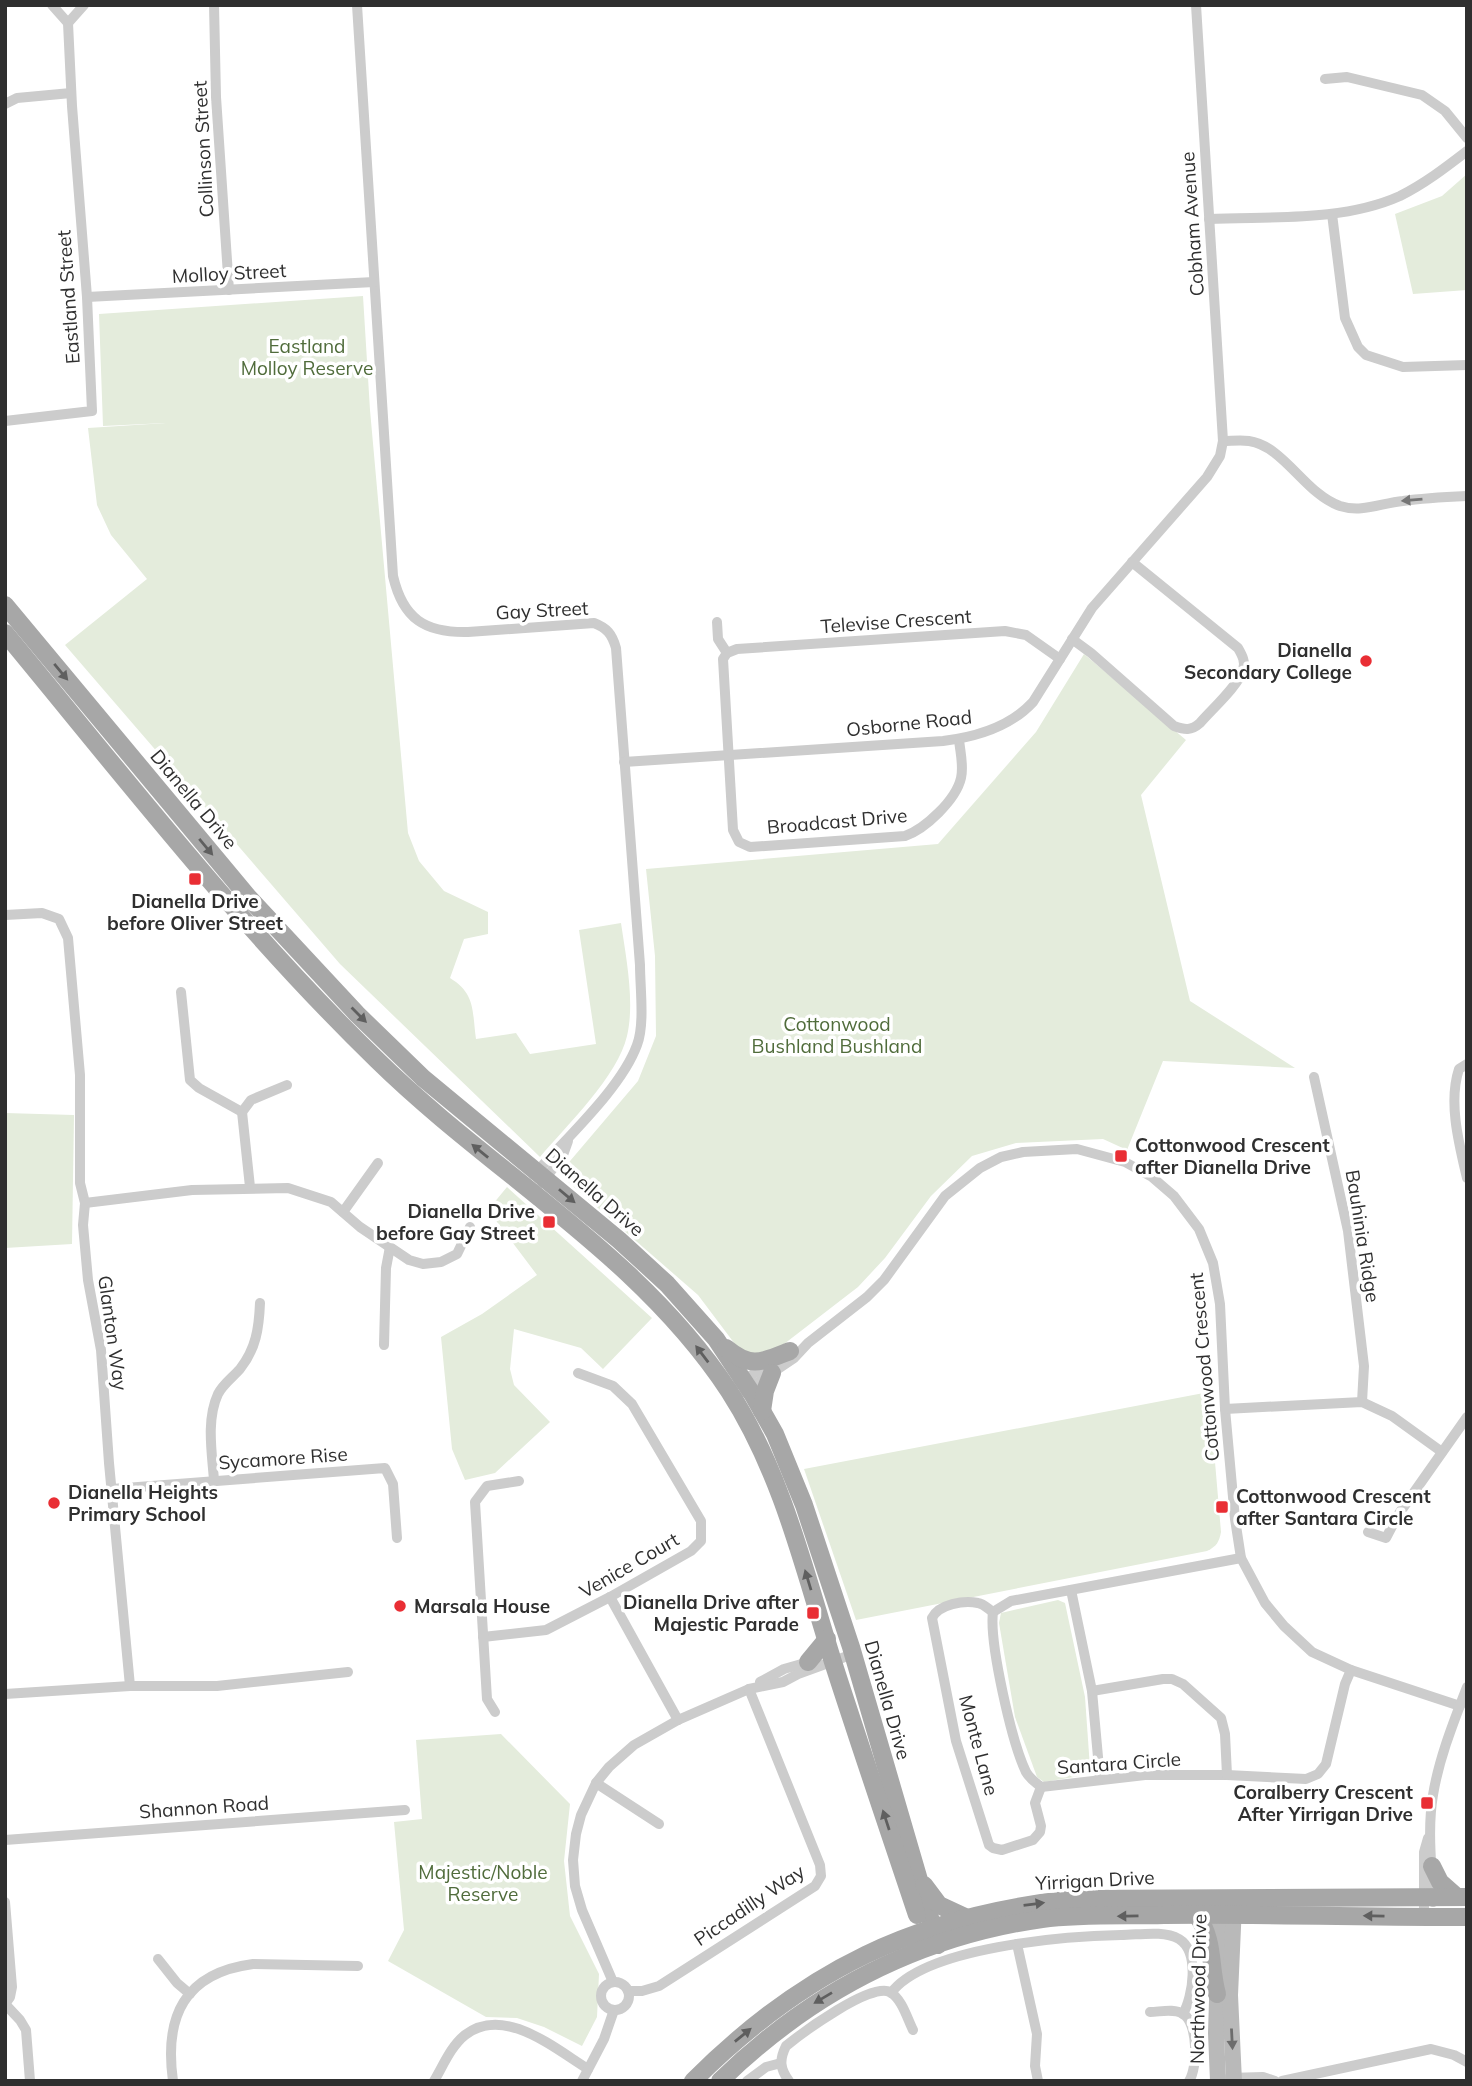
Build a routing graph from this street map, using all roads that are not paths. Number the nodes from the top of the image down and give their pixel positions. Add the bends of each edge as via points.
1 (52, 5) edge
2 (84, 5) edge
3 (214, 5) edge
4 (357, 5) edge
5 (1196, 5) edge
6 (68, 23) junction
7 (1325, 79) dead end
8 (71, 93) junction
9 (5, 104) edge
10 (1467, 138) edge
11 (1467, 151) edge
12 (1332, 214) junction
13 (1209, 219) junction
14 (374, 282) junction
15 (229, 290) junction
16 (87, 297) junction
17 (1467, 365) edge
18 (5, 421) edge
19 (1223, 441) junction
20 (1467, 496) edge
21 (1132, 562) junction
22 (5, 605) edge
23 (11, 615) edge
24 (717, 622) dead end
25 (5, 634) edge
26 (1072, 639) junction
27 (12, 645) edge
28 (727, 653) junction
29 (1060, 659) junction
30 (959, 739) junction
31 (728, 755) junction
32 (624, 762) junction
33 (5, 915) edge
34 (181, 992) dead end
35 (1463, 1067) edge
36 (1314, 1077) dead end
37 (287, 1085) dead end
38 (242, 1112) junction
39 (377, 1163) dead end
40 (542, 1174) junction
41 (1467, 1178) edge
42 (250, 1187) junction
43 (528, 1190) junction
44 (85, 1203) junction
45 (343, 1212) junction
46 (470, 1227) dead end
47 (390, 1247) junction
48 (260, 1303) dead end
49 (716, 1339) junction
50 (808, 1343) junction
51 (384, 1345) dead end
52 (790, 1351) junction
53 (578, 1373) dead end
54 (772, 1373) junction
55 (738, 1390) junction
56 (1362, 1402) junction
57 (1225, 1409) junction
58 (762, 1411) junction
59 (1467, 1418) edge
60 (1442, 1452) junction
61 (214, 1480) junction
62 (519, 1481) dead end
63 (112, 1489) junction
64 (1368, 1532) dead end
65 (397, 1538) dead end
66 (1241, 1558) junction
67 (1071, 1590) junction
68 (610, 1597) junction
69 (993, 1612) junction
70 (483, 1637) junction
71 (852, 1650) junction
72 (830, 1651) junction
73 (808, 1662) joint
74 (1351, 1670) junction
75 (348, 1672) dead end
76 (130, 1686) junction
77 (752, 1687) junction
78 (1467, 1687) edge
79 (1092, 1690) junction
80 (5, 1694) edge
81 (1460, 1706) junction
82 (495, 1712) dead end
83 (678, 1720) junction
84 (1227, 1774) junction
85 (1100, 1779) junction
86 (596, 1783) junction
87 (1041, 1787) junction
88 (405, 1810) dead end
89 (659, 1824) dead end
90 (1429, 1835) junction
91 (5, 1840) edge
92 (1432, 1866) junction
93 (913, 1882) junction
94 (1428, 1897) junction
95 (1462, 1897) edge
96 (5, 1902) edge
97 (1227, 1906) junction
98 (1197, 1915) junction
99 (1428, 1917) junction
100 (1467, 1917) edge
101 (967, 1918) junction
102 (931, 1938) junction
103 (1017, 1944) junction
104 (158, 1959) dead end
105 (358, 1966) dead end
106 (816, 1980) junction
107 (613, 1982) junction
108 (628, 1991) junction
109 (891, 1993) junction
110 (190, 1994) junction
111 (1217, 1994) junction
112 (5, 2004) edge
113 (614, 2010) junction
114 (1150, 2012) dead end
115 (1183, 2014) junction
116 (913, 2030) dead end
117 (1467, 2062) edge
118 (781, 2063) junction
119 (588, 2069) junction
120 (1226, 2079) edge
121 (30, 2081) edge
122 (173, 2081) edge
123 (434, 2081) edge
124 (582, 2081) edge
125 (693, 2081) edge
126 (720, 2081) edge
127 (747, 2081) edge
128 (789, 2081) edge
129 (1038, 2081) edge
130 (1189, 2081) edge
131 (1275, 2081) edge
132 (1282, 2081) edge

1 - 6 street
2 - 6 street
3 - 15 street, Collinson Street
4 - 14 street
5 - 13 street, Cobham Avenue
6 - 8 street, Eastland Street
7 - 10 street via 1347,76 1422,95 1445,111
8 - 9 street via 16,98
8 - 16 street, Eastland Street
11 - 12 street via 1428,181 1400,195
12 - 13 street
12 - 17 street via 1345,318 1366,355 1403,368
13 - 19 street, Cobham Avenue
14 - 15 street, Molloy Street
14 - 32 street, Gay Street via 397,594 419,622 447,632 594,623 605,627 616,648
15 - 16 street, Molloy Street
16 - 18 street, Eastland Street via 92,411
20 -> 19 street via 1358,509 1340,506 1323,498 1259,443
19 - 21 street, Osborne Road via 1207,477
21 - 26 street, Osborne Road
21 - 26 street via 1238,648 1244,669 1237,681 1200,723 1185,730 1174,726
22 - 23 main road, Dianella Drive
23 -> 40 main road, Dianella Drive via 249,898 348,1004 424,1078
24 - 28 street via 718,639
25 - 27 main road, Dianella Drive
26 - 29 street, Osborne Road
43 -> 27 main road, Dianella Drive via 411,1093 341,1023 237,912
28 - 29 street, Televise Crescent via 1005,631 1026,635
28 - 31 street via 722,666
29 - 30 street, Osborne Road via 1024,711 996,728
30 - 31 street, Osborne Road
30 - 31 street, Broadcast Drive via 959,785 924,827 905,836 854,840 750,847 739,842 733,830
31 - 32 street, Osborne Road
32 - 40 street, Gay Street via 640,965 638,1044 622,1073 569,1138 551,1153
33 - 44 street, Glanton Way via 42,913 59,919 68,938 81,1099 80,1183
34 - 38 street via 190,1080
35 - 41 street via 1454,1084
36 - 56 street, Bauhinia Ridge via 1348,1231 1364,1366
37 - 38 street via 251,1100
38 - 42 street
39 - 45 street
40 - 43 street, Gay Street
40 -> 49 main road, Dianella Drive via 667,1284
42 - 44 street
42 - 45 street via 288,1188 331,1202
55 -> 43 main road, Dianella Drive via 657,1302
44 - 63 street, Glanton Way via 88,1280 101,1350
45 - 47 street
46 - 47 street via 457,1254 440,1262 409,1260
47 - 51 street
48 - 61 street via 254,1346 214,1405
49 - 52 main road via 743,1360 753,1362
49 - 55 main road, Dianella Drive
50 - 52 street, Cottonwood Crescent
50 - 54 street, Cottonwood Crescent
50 - 57 street, Cottonwood Crescent via 884,1280 945,1196 980,1167 1023,1152 1077,1149 1125,1162 1152,1177 1174,1196 1199,1229 1213,1263 1220,1304
52 - 55 street, Cottonwood Crescent
53 - 68 street, Venice Court via 612,1386 632,1404 701,1521 701,1541 691,1551
54 - 55 street, Cottonwood Crescent
54 - 58 main road
55 - 58 main road, Dianella Drive
72 -> 55 main road, Dianella Drive via 788,1514
56 - 57 street
56 - 60 street via 1392,1416
57 - 66 street, Cottonwood Crescent
58 - 71 main road, Dianella Drive via 804,1505
59 - 60 street
60 - 64 street via 1387,1538
61 - 63 street, Sycamore Rise
61 - 65 street, Sycamore Rise via 385,1468 393,1484
62 - 70 street via 487,1486 474,1502
63 - 76 street, Glanton Way
66 - 67 street
66 - 74 street, Cottonwood Crescent via 1265,1603 1284,1626 1312,1652
67 - 69 street via 1011,1601
67 - 79 street
68 - 70 street, Venice Court via 547,1630
68 - 83 street
69 - 87 street, Santara Circle via 1007,1710 1024,1767
69 - 87 street, Monte Lane via 966,1603 940,1608 932,1618 956,1741 989,1845 1002,1850 1027,1843 1040,1832 1035,1803
70 - 82 street via 487,1699
71 - 72 street
71 - 93 main road, Dianella Drive
72 - 73 main road
72 - 77 street via 783,1682
93 -> 72 main road, Dianella Drive
73 - 77 street via 779,1671
74 - 81 street, Cottonwood Crescent
74 - 84 street, Santara Circle via 1326,1764 1318,1774 1306,1779
75 - 76 street via 217,1686
76 - 80 street
77 - 83 street
77 - 108 street, Piccadilly Way via 821,1877 815,1886 659,1986
78 - 81 street
79 - 84 street via 1163,1679 1183,1684 1216,1712 1224,1725
79 - 85 street
81 - 90 street via 1436,1783
83 - 86 street via 634,1745
84 - 85 street, Santara Circle
85 - 87 street, Santara Circle
86 - 89 street
86 - 107 street via 576,1833 575,1886
88 - 91 street, Shannon Road
90 - 92 street
90 - 94 street via 1424,1852
92 - 94 street
92 - 95 main road via 1440,1882
93 - 101 main road via 939,1905
93 - 102 main road, Dianella Drive
93 - 106 main road via 905,1920 898,1930 831,1965
94 - 95 main road, Yirrigan Drive
94 - 97 main road, Yirrigan Drive
94 - 99 street
96 - 112 street via 12,1987
97 - 98 main road, Yirrigan Drive
99 -> 97 main road, Yirrigan Drive
101 -> 97 main road, Yirrigan Drive via 1025,1904 1073,1899
97 - 111 street, Northwood Drive
97 -> 120 street, Northwood Drive via 1230,1995
98 -> 102 main road, Yirrigan Drive via 1043,1919
98 - 111 main road via 1212,1948
99 - 100 main road, Yirrigan Drive
101 - 102 main road, Yirrigan Drive
102 - 106 main road, Yirrigan Drive via 855,1958
102 -> 126 main road, Yirrigan Drive via 821,1998
103 - 109 street via 911,1974
103 - 115 street via 1073,1936 1175,1937 1190,1952 1191,1996
103 - 129 street via 1037,2034
104 - 110 street
105 - 110 street via 240,1966 209,1978
125 -> 106 main road, Yirrigan Drive via 719,2054
107 - 108 street
107 - 113 street via 601,1995 605,2005
108 - 113 street via 626,2004
109 - 116 street
109 - 118 street via 872,1993 827,2018 786,2046
110 - 122 street via 172,2029
111 - 120 street, Northwood Drive
112 - 121 street via 26,2030
113 - 119 street via 610,2028
114 - 115 street
115 - 130 street via 1193,2025 1195,2068
117 - 132 street via 1431,2049
118 - 127 street
118 - 128 street
119 - 123 street via 533,2035 499,2023 465,2035
119 - 124 street
120 - 131 street via 1264,2077

